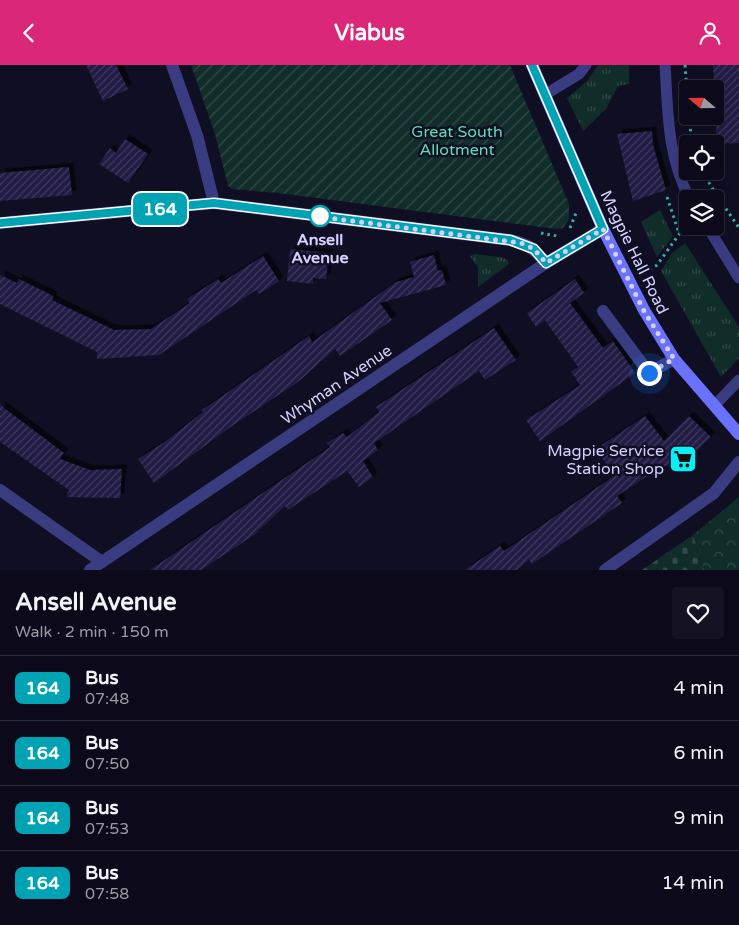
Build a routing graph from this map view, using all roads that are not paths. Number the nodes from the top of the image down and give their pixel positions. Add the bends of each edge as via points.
1 (172, 65) edge
2 (532, 65) edge
3 (586, 65) edge
4 (665, 65) edge
5 (546, 95) junction
6 (685, 190) edge
7 (214, 203) junction
8 (0, 223) edge
9 (603, 229) junction
10 (712, 235) edge
11 (546, 263) junction
12 (739, 278) edge
13 (603, 311) dead end
14 (674, 359) junction
15 (739, 380) edge
16 (714, 406) junction
17 (739, 434) edge
18 (739, 463) edge
19 (0, 490) edge
20 (102, 562) junction
21 (608, 569) edge
22 (90, 570) edge

1 - 7 street via 202,150
2 - 5 street, Magpie Hall Road
3 - 5 lane via 580,74
4 - 6 lane via 672,151
5 - 9 street, Magpie Hall Road
7 - 8 street
7 - 11 street via 510,240 534,249
9 - 11 street, Whyman Avenue
9 - 14 street, Magpie Hall Road via 644,311
10 - 12 lane
11 - 20 street, Whyman Avenue
13 - 14 street via 649,373
14 - 16 street, Magpie Hall Road
15 - 16 lane
16 - 17 street, Magpie Hall Road
18 - 21 street via 714,493
19 - 20 street
20 - 22 street, Whyman Avenue

